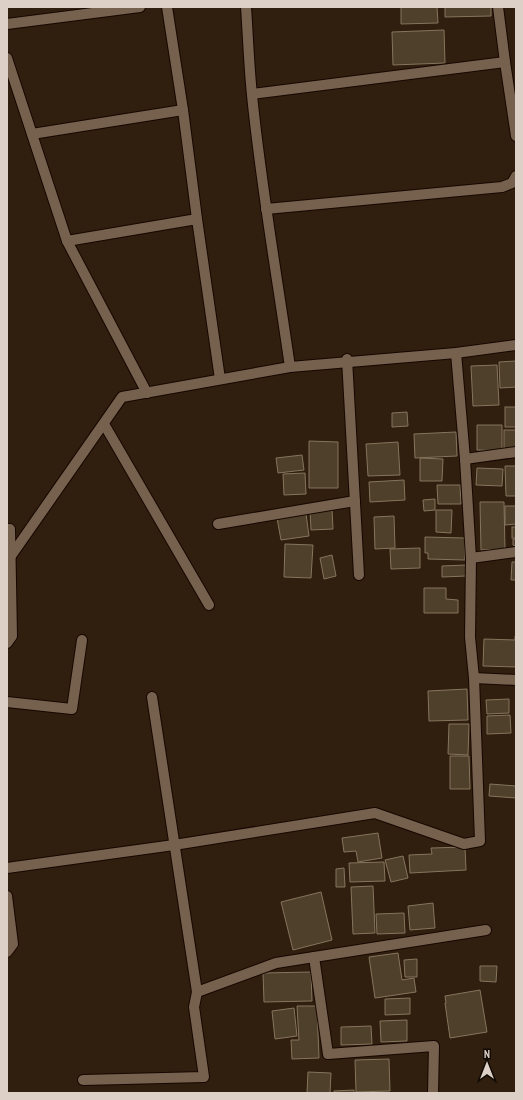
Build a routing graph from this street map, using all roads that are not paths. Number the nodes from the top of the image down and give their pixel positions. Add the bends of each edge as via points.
1 (140, 7) edge
2 (167, 7) edge
3 (246, 7) edge
4 (498, 7) edge
5 (7, 24) edge
6 (7, 58) edge
7 (504, 62) junction
8 (252, 94) junction
9 (183, 110) junction
10 (32, 134) junction
11 (516, 136) edge
12 (516, 176) edge
13 (266, 209) junction
14 (197, 219) junction
15 (67, 241) junction
16 (516, 345) edge
17 (456, 352) junction
18 (347, 360) junction
19 (290, 367) junction
20 (220, 379) junction
21 (146, 393) junction
22 (104, 424) junction
23 (516, 452) edge
24 (465, 459) junction
25 (355, 502) junction
26 (218, 524) dead end
27 (7, 529) edge
28 (516, 552) edge
29 (11, 556) junction
30 (471, 558) junction
31 (359, 575) dead end
32 (209, 604) dead end
33 (82, 640) dead end
34 (7, 644) edge
35 (474, 678) junction
36 (516, 680) edge
37 (152, 697) dead end
38 (7, 702) edge
39 (174, 845) junction
40 (7, 868) edge
41 (7, 896) edge
42 (486, 930) dead end
43 (7, 952) edge
44 (314, 957) junction
45 (197, 992) junction
46 (83, 1080) dead end
47 (433, 1093) edge

1 - 5 street
2 - 9 street
3 - 8 street
4 - 7 street
6 - 10 street
7 - 8 street
7 - 11 street
8 - 13 street
9 - 10 street
9 - 14 street
10 - 15 street
12 - 13 street via 512,183 502,186
13 - 19 street
14 - 15 street
14 - 20 street
15 - 21 street
16 - 17 street
17 - 18 street
17 - 24 street
18 - 19 street
18 - 25 street
19 - 20 street
20 - 21 street
21 - 22 street via 122,397
22 - 29 street
22 - 32 street
23 - 24 street
24 - 30 street
25 - 26 street
25 - 31 street
27 - 29 street via 10,529
28 - 30 street
29 - 34 street via 12,636
30 - 35 street via 470,637
33 - 38 street via 72,709
35 - 36 street
35 - 39 street via 480,841 464,844 375,813
37 - 39 street
39 - 40 street
39 - 45 street
41 - 43 street via 13,944
42 - 44 street
44 - 45 street via 276,963
44 - 47 street via 328,1054 434,1046
45 - 46 street via 194,1007 204,1077

